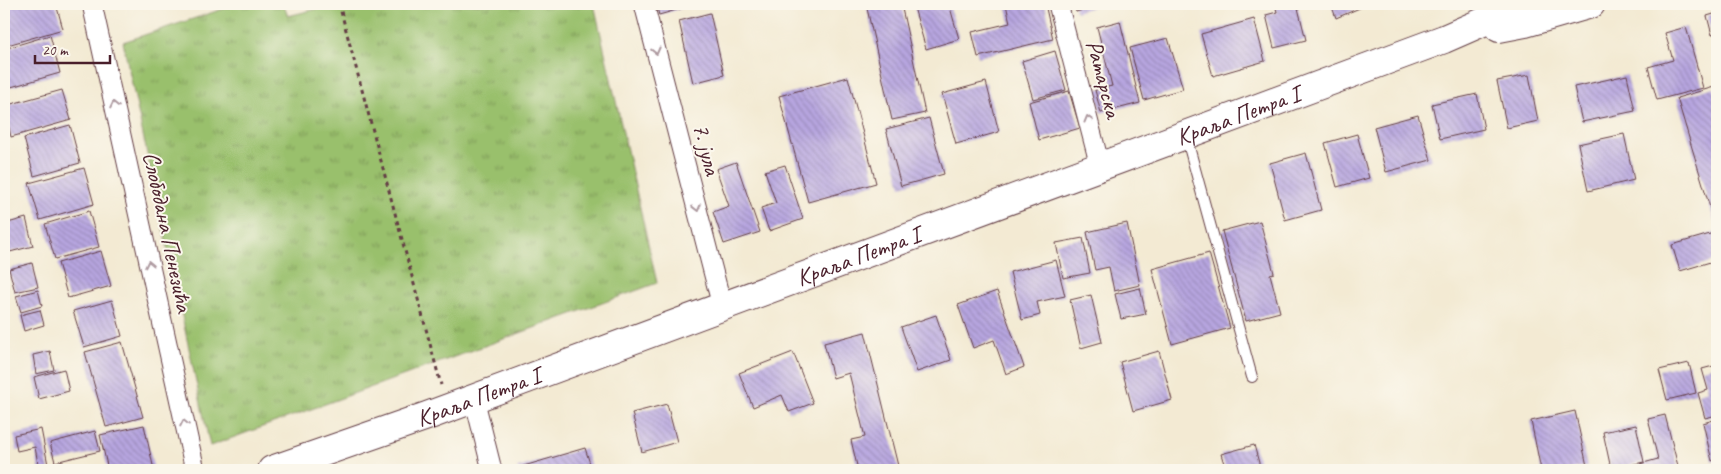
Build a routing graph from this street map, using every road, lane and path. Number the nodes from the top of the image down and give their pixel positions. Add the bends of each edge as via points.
1 (92, 4) edge
2 (339, 4) edge
3 (644, 4) edge
4 (1058, 4) edge
5 (1524, 4) edge
6 (1591, 4) edge
7 (1444, 40) junction
8 (1185, 135) junction
9 (1100, 166) junction
10 (722, 306) junction
11 (1252, 377) dead end
12 (474, 398) junction
13 (447, 409) junction
14 (194, 470) edge
15 (272, 470) edge
16 (492, 470) edge

14 -> 1 street, Слободана Пенезића
2 - 13 path
3 -> 10 street, 7. јула
9 -> 4 street, Ратарска
5 - 7 main road, Краља Петра I
6 - 7 main road, Краља Петра I
7 - 8 main road, Краља Петра I
8 - 9 main road, Краља Петра I
8 - 11 lane
9 - 10 main road, Краља Петра I
10 - 12 main road, Краља Петра I
12 - 13 main road, Краља Петра I
12 - 16 street
13 - 15 main road, Краља Петра I

